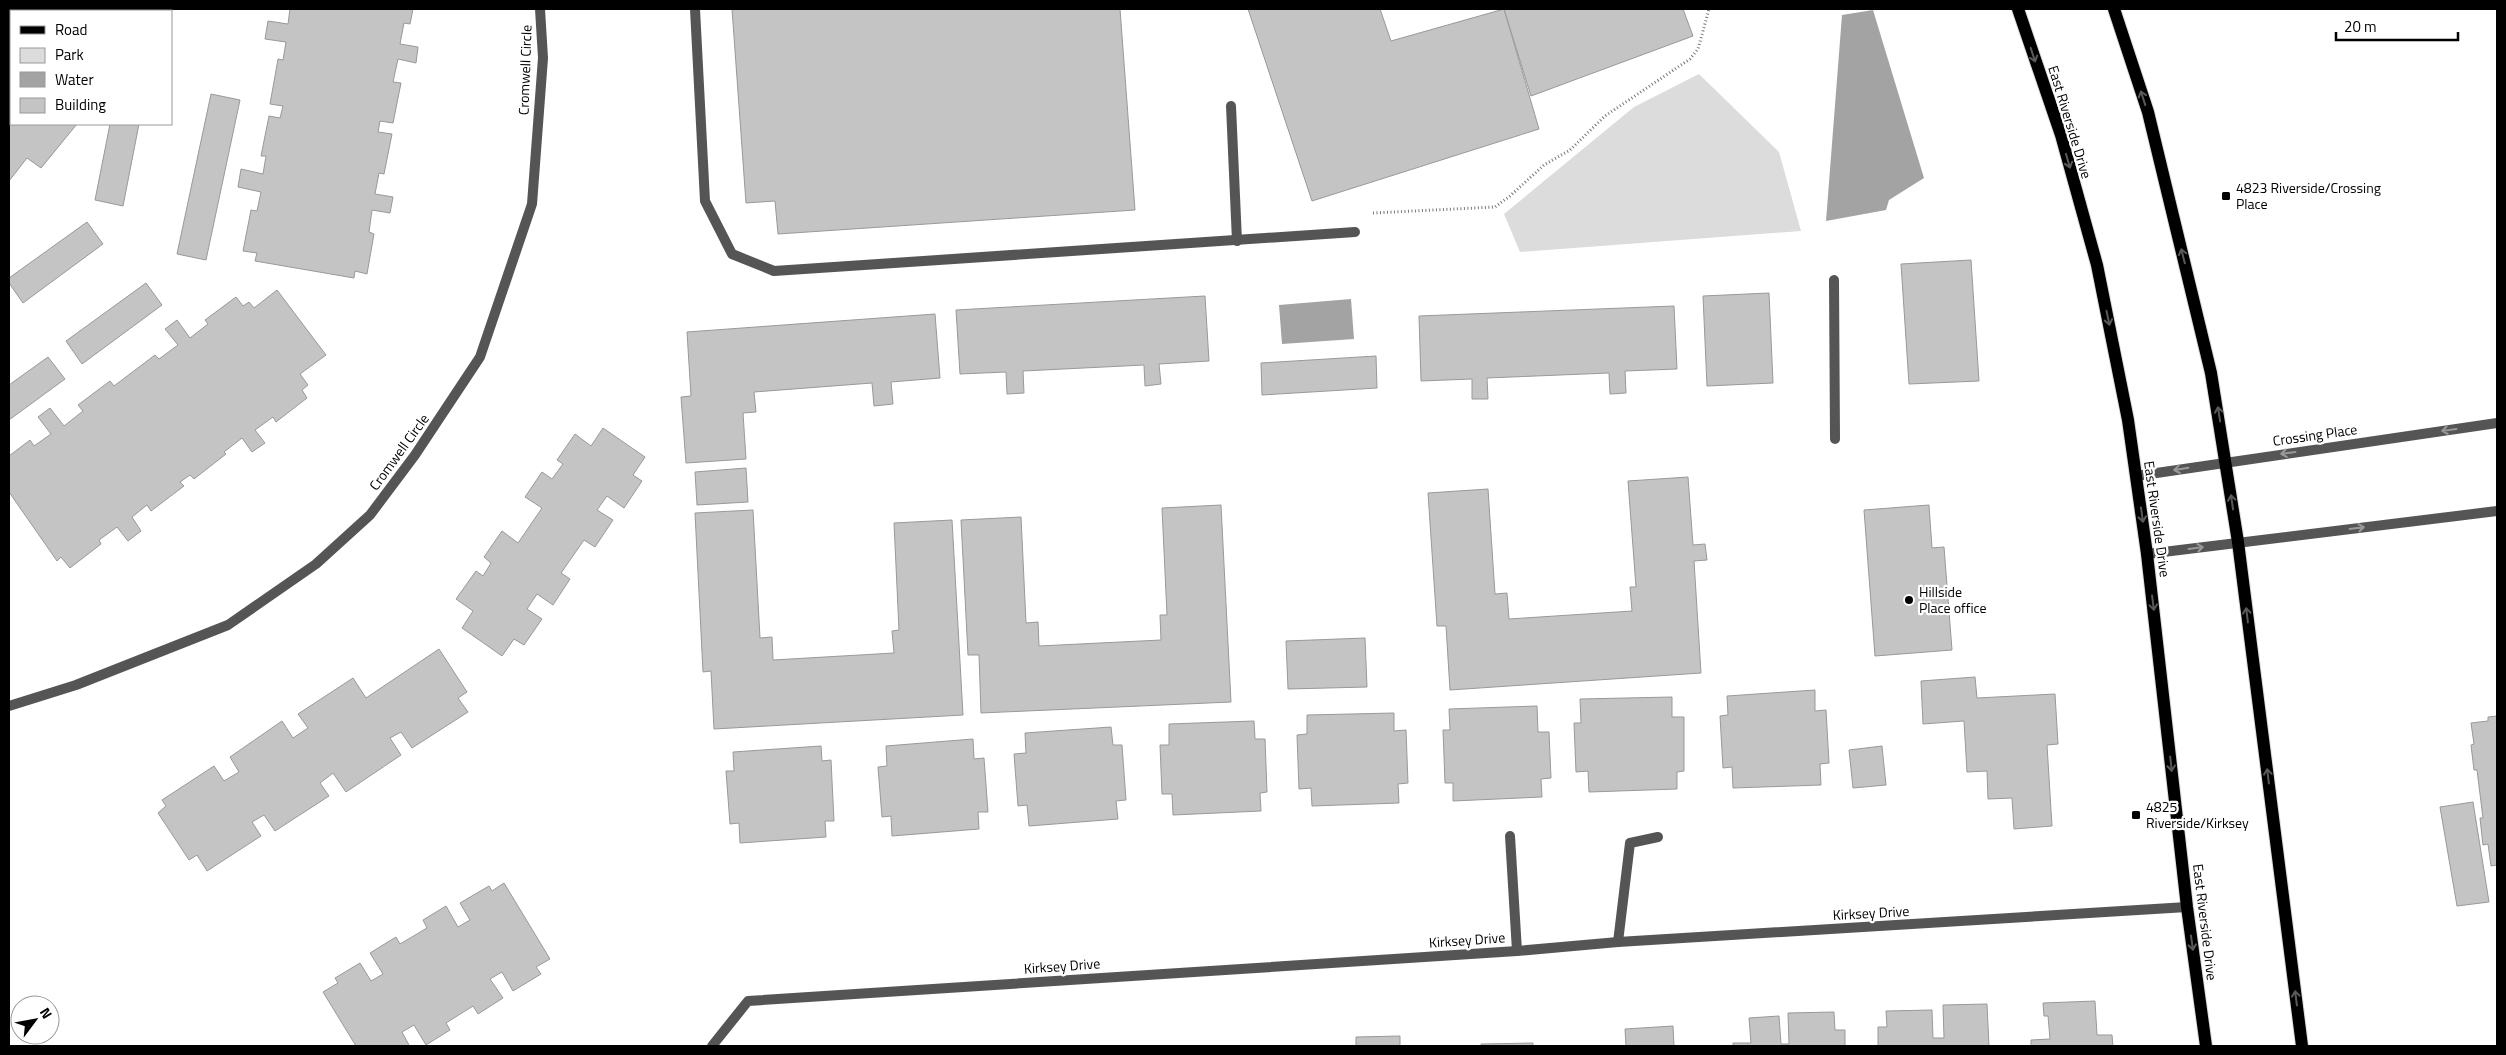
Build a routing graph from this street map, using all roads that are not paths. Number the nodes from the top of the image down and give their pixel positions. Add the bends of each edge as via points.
1 (540, 9) edge
2 (695, 9) edge
3 (2018, 9) edge
4 (2114, 9) edge
5 (1231, 106) dead end
6 (1355, 232) road end
7 (1237, 240) junction
8 (1834, 280) dead end
9 (2497, 422) edge
10 (1835, 439) dead end
11 (2226, 462) junction
12 (2136, 476) junction
13 (2497, 511) edge
14 (2238, 542) junction
15 (2147, 554) junction
16 (9, 706) edge
17 (1510, 836) dead end
18 (1658, 837) dead end
19 (2187, 907) junction
20 (1618, 942) junction
21 (1517, 951) junction
22 (712, 1046) edge
23 (2206, 1046) edge
24 (2302, 1046) edge

1 - 16 street, Cromwell Circle via 543,58 532,204 480,357 416,455 370,515 316,564 228,625 76,685
2 - 7 street via 705,201 732,254 774,271
3 -> 12 main road, East Riverside Drive via 2060,135 2097,265
11 -> 4 main road via 2212,373 2173,210 2148,112
5 - 7 street
6 - 7 street
8 - 10 street
9 -> 11 street, Crossing Place
11 -> 12 street, Crossing Place
14 -> 11 main road
12 -> 15 main road, East Riverside Drive
14 -> 13 street
15 -> 14 street
24 -> 14 main road
15 -> 19 main road, East Riverside Drive
17 - 21 street
18 - 20 street via 1630,843
19 - 20 street, Kirksey Drive
19 -> 23 main road, East Riverside Drive
20 - 21 street, Kirksey Drive
21 - 22 street, Kirksey Drive via 748,1001

